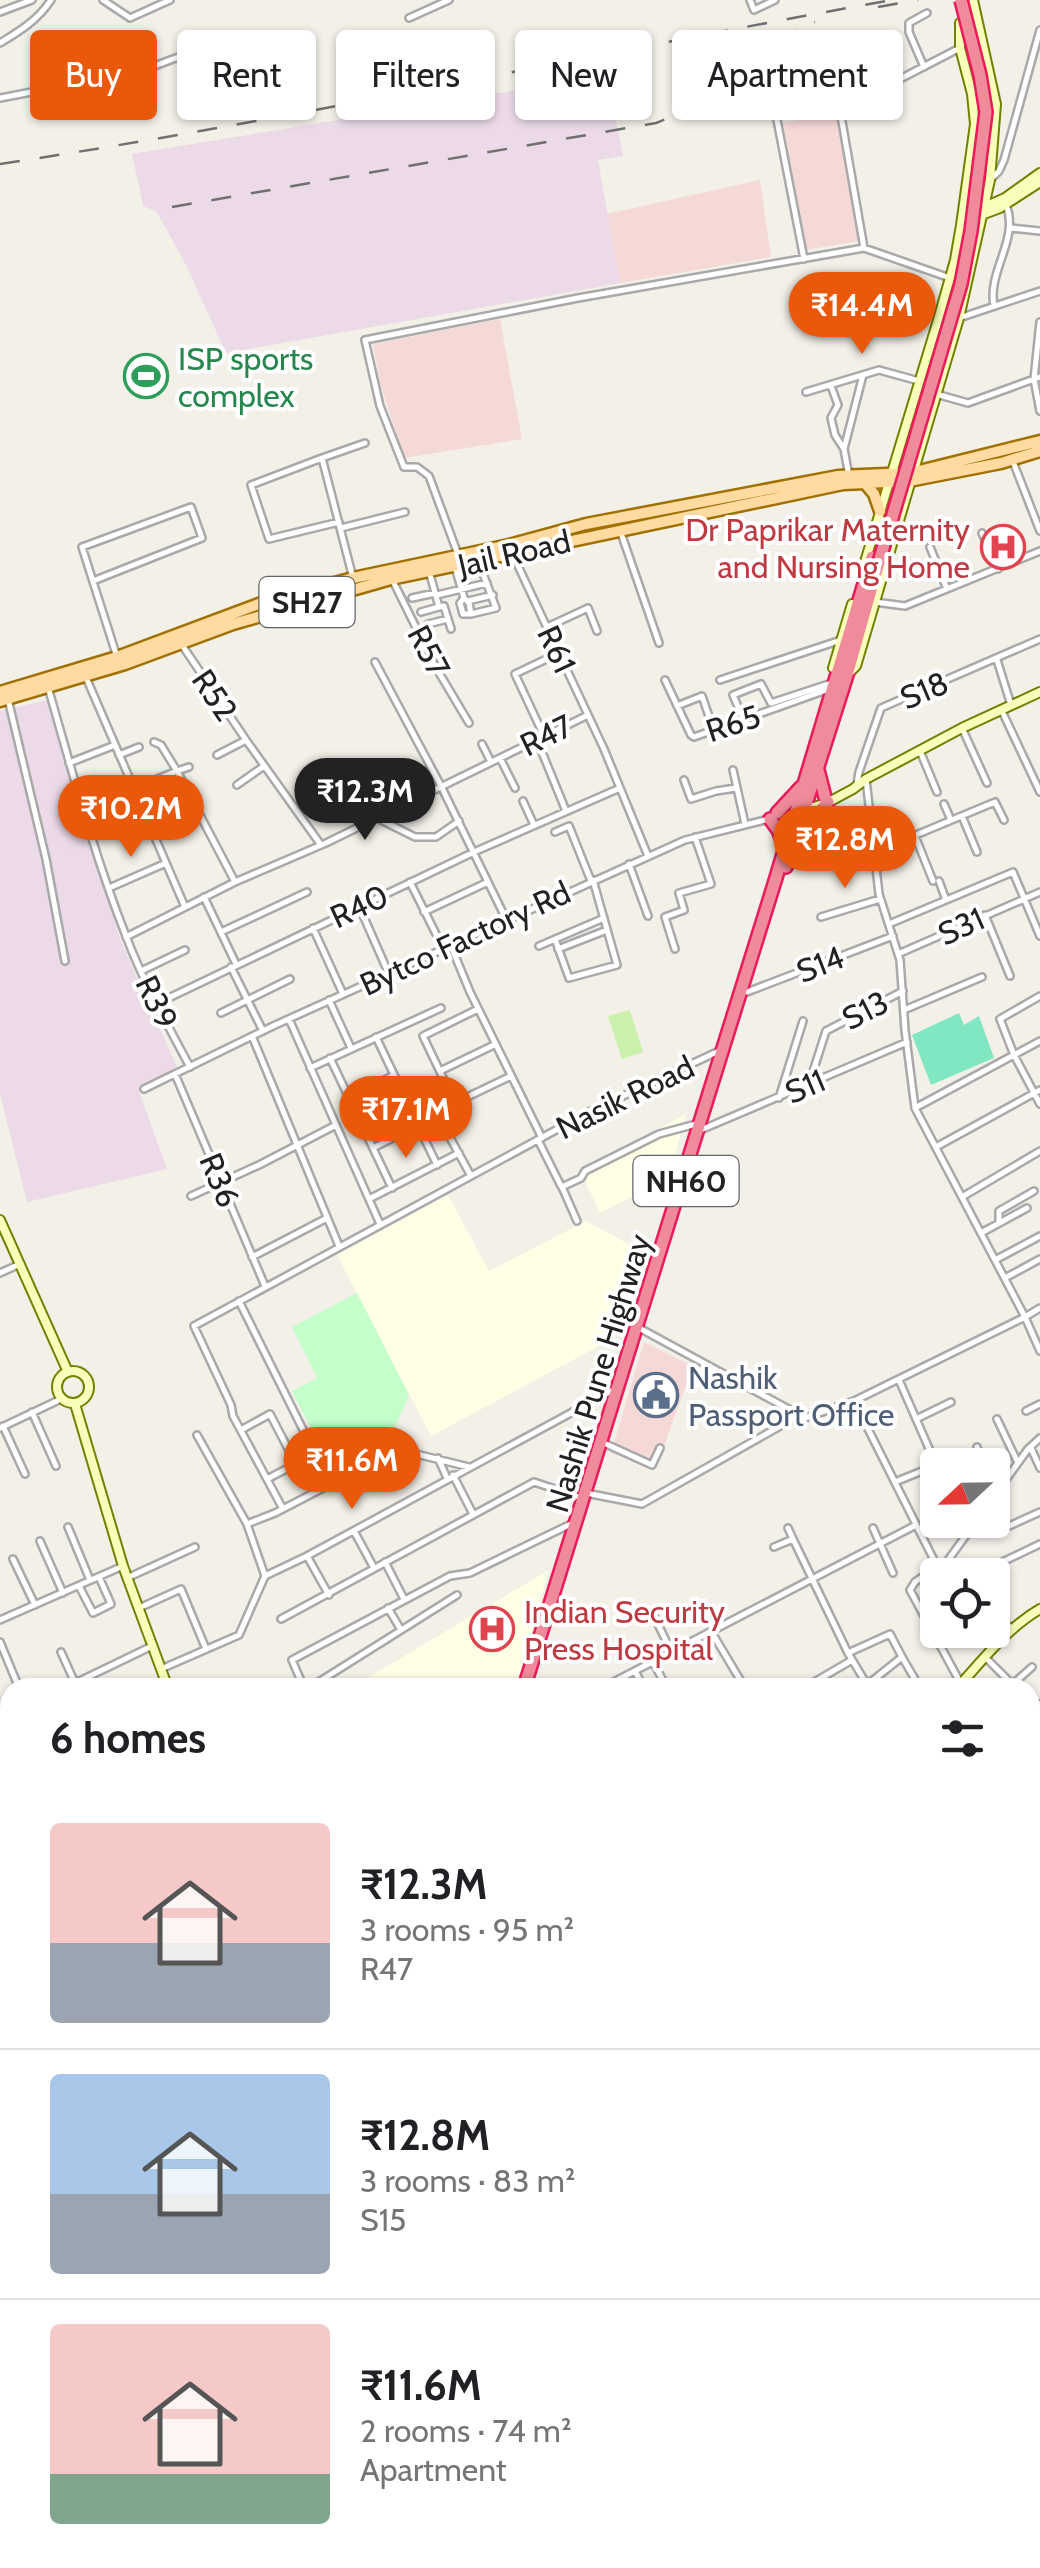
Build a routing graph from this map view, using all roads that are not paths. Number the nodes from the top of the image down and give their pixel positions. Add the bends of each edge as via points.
1 (32, 0) edge
2 (51, 0) edge
3 (103, 0) edge
4 (170, 0) edge
5 (449, 0) edge
6 (750, 0) edge
7 (775, 0) edge
8 (958, 0) edge
9 (973, 0) edge
10 (0, 12) edge
11 (927, 13) dead end
12 (409, 18) dead end
13 (960, 23) junction
14 (1040, 30) edge
15 (0, 43) edge
16 (958, 49) junction
17 (177, 58) edge
18 (924, 67) junction
19 (1029, 70) junction
20 (1040, 73) edge
21 (903, 78) edge
22 (0, 98) edge
23 (777, 120) dead end
24 (842, 120) edge
25 (1040, 173) edge
26 (990, 180) junction
27 (1040, 182) edge
28 (1006, 205) junction
29 (983, 212) junction
30 (962, 219) junction
31 (1010, 228) junction
32 (1040, 230) edge
33 (864, 248) junction
34 (804, 258) junction
35 (950, 278) junction
36 (1040, 290) edge
37 (994, 306) junction
38 (959, 318) junction
39 (1040, 322) edge
40 (864, 375) junction
41 (1037, 378) edge
42 (919, 382) junction
43 (831, 386) junction
44 (806, 392) dead end
45 (936, 394) junction
46 (1040, 411) edge
47 (1040, 441) edge
48 (365, 443) dead end
49 (844, 449) junction
50 (1040, 451) edge
51 (1011, 454) junction
52 (322, 458) junction
53 (910, 477) junction
54 (854, 478) junction
55 (889, 478) junction
56 (880, 510) junction
57 (405, 512) dead end
58 (340, 525) junction
59 (620, 529) junction
60 (1040, 531) edge
61 (982, 533) dead end
62 (930, 548) dead end
63 (1040, 551) edge
64 (512, 553) junction
65 (876, 559) junction
66 (457, 564) junction
67 (998, 568) junction
68 (429, 571) junction
69 (390, 574) junction
70 (353, 578) junction
71 (93, 581) junction
72 (487, 584) junction
73 (947, 589) junction
74 (436, 594) junction
75 (464, 596) junction
76 (493, 596) junction
77 (412, 598) dead end
78 (875, 602) junction
79 (439, 607) junction
80 (462, 608) junction
81 (421, 612) dead end
82 (471, 614) junction
83 (447, 616) junction
84 (230, 619) junction
85 (428, 624) dead end
86 (547, 627) junction
87 (450, 629) dead end
88 (597, 631) dead end
89 (841, 640) junction
90 (1040, 640) edge
91 (180, 642) junction
92 (659, 643) dead end
93 (559, 654) junction
94 (118, 657) junction
95 (996, 659) junction
96 (375, 662) dead end
97 (84, 671) junction
98 (665, 680) dead end
99 (838, 681) junction
100 (48, 688) junction
101 (1040, 692) edge
102 (734, 695) junction
103 (3, 697) edge
104 (1011, 704) junction
105 (677, 706) junction
106 (772, 706) junction
107 (1002, 710) junction
108 (588, 715) junction
109 (742, 716) dead end
110 (469, 722) dead end
111 (962, 728) junction
112 (714, 731) junction
113 (540, 738) junction
114 (246, 740) junction
115 (154, 742) dead end
116 (482, 744) dead end
117 (115, 745) junction
118 (139, 747) dead end
119 (920, 751) junction
120 (120, 755) junction
121 (217, 755) dead end
122 (500, 758) junction
123 (491, 762) junction
124 (69, 763) junction
125 (189, 766) dead end
126 (264, 766) junction
127 (818, 766) junction
128 (733, 770) dead end
129 (177, 771) junction
130 (684, 780) dead end
131 (862, 781) junction
132 (986, 783) dead end
133 (804, 784) junction
134 (236, 785) dead end
135 (442, 786) junction
136 (134, 788) junction
137 (515, 788) dead end
138 (620, 788) junction
139 (736, 788) junction
140 (937, 792) dead end
141 (1040, 792) edge
142 (826, 800) junction
143 (522, 801) dead end
144 (944, 804) dead end
145 (800, 808) junction
146 (82, 809) junction
147 (566, 812) junction
148 (962, 816) junction
149 (377, 818) junction
150 (769, 818) junction
151 (952, 820) junction
152 (1004, 820) dead end
153 (459, 821) junction
154 (745, 824) junction
155 (534, 826) junction
156 (555, 832) dead end
157 (915, 836) junction
158 (695, 837) junction
159 (321, 845) junction
160 (790, 845) junction
161 (474, 852) junction
162 (978, 852) dead end
163 (874, 854) junction
164 (648, 856) junction
165 (166, 863) junction
166 (629, 864) junction
167 (592, 880) junction
168 (235, 882) junction
169 (410, 882) junction
170 (488, 882) junction
171 (109, 888) junction
172 (307, 892) dead end
173 (1040, 892) edge
174 (204, 897) junction
175 (880, 899) junction
176 (1024, 899) junction
177 (946, 900) junction
178 (185, 906) junction
179 (359, 906) junction
180 (424, 912) junction
181 (985, 915) junction
182 (648, 916) dead end
183 (821, 917) dead end
184 (604, 918) junction
185 (506, 919) junction
186 (888, 924) junction
187 (312, 928) junction
188 (607, 930) junction
189 (221, 932) junction
190 (126, 936) junction
191 (892, 936) junction
192 (1040, 936) edge
193 (555, 939) junction
194 (539, 946) dead end
195 (447, 947) junction
196 (558, 949) junction
197 (675, 949) dead end
198 (185, 950) dead end
199 (898, 954) junction
200 (65, 961) dead end
201 (234, 965) junction
202 (141, 971) junction
203 (388, 973) junction
204 (1010, 976) dead end
205 (982, 977) dead end
206 (290, 979) dead end
207 (746, 992) junction
208 (903, 992) junction
209 (343, 994) junction
210 (1040, 996) edge
211 (248, 1000) junction
212 (329, 1000) junction
213 (156, 1004) junction
214 (440, 1008) dead end
215 (478, 1009) junction
216 (904, 1010) junction
217 (222, 1013) dead end
218 (289, 1019) junction
219 (803, 1021) dead end
220 (263, 1031) junction
221 (252, 1036) junction
222 (376, 1036) junction
223 (1040, 1041) edge
224 (907, 1042) junction
225 (496, 1044) junction
226 (351, 1048) junction
227 (722, 1050) junction
228 (1014, 1055) junction
229 (330, 1058) junction
230 (190, 1067) junction
231 (310, 1068) junction
232 (440, 1071) junction
233 (175, 1074) junction
234 (394, 1076) junction
235 (511, 1076) junction
236 (808, 1085) junction
237 (144, 1089) dead end
238 (1037, 1092) edge
239 (350, 1098) junction
240 (779, 1098) junction
241 (455, 1103) junction
242 (1040, 1104) edge
243 (915, 1108) junction
244 (336, 1125) junction
245 (418, 1126) junction
246 (702, 1126) junction
247 (540, 1138) junction
248 (297, 1146) junction
249 (936, 1147) junction
250 (373, 1148) junction
251 (1040, 1151) edge
252 (459, 1154) junction
253 (437, 1165) junction
254 (471, 1176) junction
255 (221, 1183) junction
256 (561, 1186) junction
257 (392, 1188) junction
258 (1034, 1191) dead end
259 (191, 1196) dead end
260 (962, 1197) junction
261 (369, 1199) junction
262 (1027, 1208) dead end
263 (328, 1218) junction
264 (0, 1220) edge
265 (578, 1220) dead end
266 (380, 1224) junction
267 (998, 1224) junction
268 (981, 1233) junction
269 (1040, 1236) edge
270 (339, 1246) junction
271 (252, 1257) junction
272 (1040, 1259) edge
273 (995, 1260) junction
274 (20, 1264) junction
275 (0, 1273) edge
276 (1005, 1278) junction
277 (264, 1286) junction
278 (238, 1301) junction
279 (1040, 1308) edge
280 (1025, 1317) junction
281 (641, 1329) junction
282 (1040, 1351) edge
283 (68, 1372) junction
284 (898, 1379) junction
285 (619, 1389) junction
286 (61, 1398) junction
287 (854, 1401) junction
288 (951, 1402) dead end
289 (75, 1404) junction
290 (1040, 1404) edge
291 (1026, 1411) dead end
292 (32, 1412) junction
293 (800, 1415) junction
294 (916, 1419) junction
295 (997, 1419) dead end
296 (1, 1427) edge
297 (241, 1430) junction
298 (197, 1436) dead end
299 (1040, 1438) edge
300 (606, 1444) junction
301 (1030, 1447) junction
302 (660, 1448) dead end
303 (929, 1448) edge
304 (438, 1458) junction
305 (1018, 1463) junction
306 (56, 1466) dead end
307 (468, 1467) junction
308 (1040, 1468) edge
309 (920, 1473) edge
310 (1010, 1473) edge
311 (25, 1474) dead end
312 (450, 1477) junction
313 (267, 1480) junction
314 (895, 1482) junction
315 (330, 1484) junction
316 (586, 1496) junction
317 (283, 1509) junction
318 (1040, 1512) edge
319 (473, 1514) junction
320 (574, 1523) junction
321 (247, 1524) junction
322 (916, 1525) junction
323 (1010, 1525) edge
324 (68, 1528) dead end
325 (788, 1528) dead end
326 (873, 1528) dead end
327 (354, 1530) junction
328 (793, 1539) junction
329 (40, 1541) dead end
330 (1040, 1544) edge
331 (878, 1545) junction
332 (194, 1547) dead end
333 (774, 1547) dead end
334 (307, 1556) junction
335 (934, 1558) edge
336 (1010, 1558) edge
337 (14, 1559) dead end
338 (385, 1562) junction
339 (123, 1566) junction
340 (374, 1568) junction
341 (892, 1574) dead end
342 (265, 1576) junction
343 (99, 1577) junction
344 (127, 1578) junction
345 (811, 1579) junction
346 (920, 1580) edge
347 (90, 1581) junction
348 (79, 1586) junction
349 (62, 1593) junction
350 (329, 1595) junction
351 (457, 1595) dead end
352 (404, 1600) junction
353 (34, 1605) junction
354 (139, 1608) junction
355 (388, 1608) junction
356 (920, 1609) edge
357 (1040, 1610) edge
358 (652, 1612) dead end
359 (0, 1619) edge
360 (281, 1619) dead end
361 (1010, 1627) edge
362 (1013, 1629) junction
363 (401, 1630) junction
364 (711, 1631) junction
365 (0, 1642) edge
366 (152, 1646) junction
367 (941, 1648) edge
368 (206, 1649) junction
369 (61, 1652) dead end
370 (672, 1652) junction
371 (848, 1653) junction
372 (902, 1657) junction
373 (986, 1657) junction
374 (852, 1660) junction
375 (652, 1662) junction
376 (1032, 1666) dead end
377 (161, 1668) junction
378 (635, 1670) junction
379 (15, 1678) edge
380 (76, 1678) edge
381 (91, 1678) edge
382 (164, 1678) edge
383 (301, 1678) edge
384 (322, 1678) edge
385 (531, 1678) edge
386 (531, 1678) edge
387 (620, 1678) edge
388 (639, 1678) edge
389 (661, 1678) edge
390 (739, 1678) edge
391 (822, 1678) edge
392 (863, 1678) edge
393 (877, 1678) edge
394 (914, 1678) edge
395 (955, 1678) edge
396 (966, 1678) edge
397 (1007, 1678) edge
398 (1019, 1678) edge

1 - 10 street
2 - 15 street
3 - 4 street via 130,18
5 - 12 street
6 - 7 street via 754,10
8 - 13 highway, bridge
8 - 65 highway, bridge via 984,92 985,134 961,284
9 - 26 main road via 996,104
11 - 18 street via 909,22
13 - 16 main road
13 - 65 highway, bridge via 979,113 961,253
14 - 19 street
16 - 18 street
16 - 30 main road via 975,124
17 - 22 street via 141,71
18 - 21 street
19 - 20 street
19 - 26 street via 1004,160
23 - 34 street
24 - 33 street
25 - 29 main road
26 - 29 main road
27 - 28 main road
28 - 29 main road
28 - 31 street
29 - 30 main road
29 - 38 main road
30 - 35 main road
31 - 32 street
31 - 37 street
33 - 34 street
33 - 35 street
34 - 66 street via 365,340 380,406 404,467 430,476
35 - 42 main road
36 - 37 street
37 - 38 street
38 - 45 main road
39 - 41 street
40 - 42 street via 879,370
40 - 43 street
40 - 49 street
41 - 45 street via 968,403
41 - 46 street
42 - 55 main road
43 - 44 street
43 - 49 street via 838,405 830,418
45 - 53 main road
47 - 51 main road, Jail Road
48 - 52 street
49 - 54 street
50 - 51 main road, Jail Road
51 - 53 main road, Jail Road
51 - 60 street
52 - 58 street
52 - 58 street via 251,485 269,539
53 - 55 main road, Jail Road / SH27
53 - 78 main road
54 - 55 main road, Jail Road / SH27
54 - 56 main road via 874,494
54 - 59 main road, Jail Road / SH27
54 - 66 main road via 586,524
55 - 56 main road
56 - 89 main road
57 - 58 street
58 - 70 street
59 - 64 main road, Jail Road / SH27
59 - 92 street
61 - 67 street
62 - 73 street
63 - 67 street
64 - 66 main road, Jail Road / SH27
64 - 86 street, R61
65 - 99 highway
66 - 68 main road, Jail Road / SH27
66 - 69 main road
66 - 72 street via 482,571
66 - 75 street
67 - 73 street
68 - 69 main road, Jail Road / SH27
68 - 74 street
69 - 70 main road
69 - 84 main road, Jail Road / SH27
69 - 110 street, R57
70 - 84 main road via 264,602
71 - 71 street via 82,546 191,507 202,538
71 - 94 street
72 - 75 street
72 - 76 street
73 - 78 street via 905,606
74 - 75 street
74 - 77 street
74 - 79 street
75 - 76 street
75 - 80 street
75 - 82 street
76 - 82 street via 496,608
78 - 99 main road via 856,666
79 - 81 street
79 - 83 street
80 - 82 street
80 - 83 street
83 - 85 street
83 - 87 street
84 - 91 main road, Jail Road / SH27
84 - 94 main road
86 - 88 street via 588,608
86 - 93 street, R61
89 - 99 main road via 833,667
89 - 102 street via 723,679
90 - 95 street, S18
91 - 97 main road, Jail Road / SH27 via 125,664
91 - 114 street, R52
93 - 108 street, R61
93 - 113 street via 516,674
94 - 97 main road
95 - 104 street
95 - 131 street, S18 via 881,708 859,772
96 - 135 street
97 - 100 main road, Jail Road / SH27
97 - 103 main road
97 - 117 street
98 - 105 street, R65
99 - 106 street, R65
99 - 127 highway, Nashik Pune Highway / NH60
99 - 133 highway, Nashik Pune Highway
100 - 103 main road, Jail Road / SH27
100 - 124 street, R39
101 - 104 main road
102 - 106 street via 761,684
102 - 109 street
103 - 200 street via 46,858
104 - 107 main road
105 - 112 street, R65 via 692,736
105 - 112 street via 702,696
106 - 112 street, R65
107 - 111 main road
107 - 141 street
108 - 113 street, R47
108 - 138 street, R61
111 - 119 main road
111 - 132 street
113 - 122 street, R47
113 - 147 street
114 - 121 street
114 - 126 street, R52
115 - 129 street
116 - 123 street
117 - 120 street
117 - 124 street
118 - 120 street
119 - 131 main road
119 - 140 street
120 - 136 street
122 - 123 street, R47
122 - 137 street
123 - 135 street, R47
124 - 146 street, R39
125 - 129 street
126 - 134 street
126 - 159 street, R52
127 - 142 highway
127 - 145 highway, Nashik Pune Highway / NH60
128 - 139 street
129 - 136 street
129 - 168 street
130 - 139 street via 691,800
131 - 142 main road
131 - 163 street
133 - 145 highway, Nashik Pune Highway
133 - 150 highway
135 - 149 street, R47
135 - 153 street
136 - 146 street
136 - 165 street
138 - 147 street, R40
138 - 164 street, R61
139 - 154 street
142 - 145 main road
142 - 160 highway
143 - 155 street
144 - 151 street
145 - 150 street, Bytco Factory Rd
145 - 160 highway, Nashik Pune Highway / NH60
146 - 171 street, R39
147 - 155 street, R40
148 - 151 street
148 - 152 street via 995,802
148 - 162 street
149 - 153 street via 416,837 436,837
149 - 159 street, R47
150 - 154 street, Bytco Factory Rd
150 - 160 highway
151 - 157 street
153 - 161 street
154 - 158 street, Bytco Factory Rd
155 - 161 street, R40
156 - 167 street via 570,826
157 - 163 street
157 - 177 street
158 - 164 street, Bytco Factory Rd
158 - 197 street via 711,884 679,893 684,910 665,917
159 - 168 street, R47
160 - 163 street via 821,863
160 - 207 highway, Nashik Pune Highway / NH60
160 - 227 highway, Nashik Pune Highway / NH60
161 - 169 street, R40
161 - 170 street
163 - 175 street
164 - 166 street, Bytco Factory Rd
165 - 171 street
165 - 178 street
166 - 167 street, Bytco Factory Rd
166 - 182 street
167 - 184 street
167 - 185 street, Bytco Factory Rd
168 - 174 street, R47
169 - 179 street, R40
169 - 180 street
170 - 180 street
170 - 185 street
171 - 190 street, R39
172 - 189 street
173 - 176 street, S31
174 - 178 street, R47
174 - 189 street
175 - 183 street
175 - 186 street
176 - 177 street via 1013,872
176 - 181 street, S31
176 - 192 street
177 - 186 street
178 - 190 street, R47
179 - 187 street, R40
179 - 203 street
180 - 195 street
181 - 199 street, S31
181 - 204 street
184 - 188 street
184 - 193 street
185 - 195 street, Bytco Factory Rd
186 - 191 street
187 - 201 street, R40
187 - 209 street
188 - 196 street
188 - 196 street via 616,965 570,978
189 - 201 street
190 - 202 street, R39
191 - 199 street
191 - 207 street, S14
193 - 194 street
193 - 196 street
195 - 203 street, Bytco Factory Rd
195 - 215 street
198 - 202 street
199 - 208 street
201 - 211 street
201 - 213 street, R40
202 - 213 street, R39
203 - 209 street, Bytco Factory Rd
205 - 216 street
206 - 211 street
207 - 246 highway, Nashik Pune Highway / NH60
208 - 216 street
208 - 236 street, S13 via 826,1031
209 - 212 street, Bytco Factory Rd
210 - 228 street via 1000,1018
211 - 217 street
211 - 220 street
212 - 218 street, Bytco Factory Rd
212 - 226 street
213 - 230 street, R39
214 - 222 street
215 - 225 street
215 - 232 street via 422,1036
216 - 224 street
218 - 220 street, Bytco Factory Rd
218 - 231 street
219 - 240 street
220 - 221 street, Bytco Factory Rd
221 - 230 street, Bytco Factory Rd
221 - 248 street
222 - 226 street
222 - 234 street
223 - 228 street
224 - 236 street, S11
224 - 243 street
225 - 232 street
225 - 235 street
226 - 229 street
227 - 246 highway, Nashik Pune Highway / NH60
227 - 247 street, Nasik Road
228 - 238 street
228 - 243 street
229 - 231 street
229 - 239 street
230 - 233 street, Bytco Factory Rd
231 - 244 street
232 - 241 street
233 - 237 street, Bytco Factory Rd
233 - 255 street, R36
234 - 239 street
234 - 245 street
235 - 241 street
235 - 247 street
236 - 240 street, S11
238 - 242 street
238 - 249 street
239 - 250 street
240 - 246 street, S11
241 - 252 street via 436,1112
243 - 249 street
244 - 248 street
244 - 261 street
245 - 250 street
245 - 253 street
246 - 256 street, S11 via 659,1134
246 - 281 highway, Nashik Pune Highway / NH60
246 - 285 highway, Nashik Pune Highway / NH60
247 - 254 street, Nasik Road
247 - 256 street
248 - 255 street
248 - 263 street
249 - 260 street
250 - 257 street
251 - 260 street
252 - 253 street
252 - 254 street
253 - 257 street
254 - 266 street, Nasik Road
255 - 259 street
255 - 271 street, R36
256 - 265 street
257 - 261 street
258 - 267 street via 999,1211
260 - 268 street
261 - 266 street
262 - 267 street
263 - 270 street
263 - 271 street
264 - 274 main road
266 - 270 street, Nasik Road
267 - 268 street
268 - 273 street
269 - 273 street
270 - 277 street, Nasik Road
271 - 277 street, R36
272 - 276 street
273 - 276 street
274 - 275 street
274 - 283 main road
276 - 280 street
277 - 278 street, Nasik Road
278 - 297 street, Nasik Road via 194,1326
278 - 315 street
279 - 280 street
280 - 282 street
280 - 284 street
281 - 285 highway, Nashik Pune Highway / NH60
281 - 293 street
283 - 286 main road via 57,1383
283 - 289 main road via 82,1374 90,1386
284 - 287 street
284 - 294 street
285 - 300 highway, Nashik Pune Highway / NH60
285 - 307 street
285 - 316 highway, Nashik Pune Highway / NH60
286 - 289 main road
286 - 292 street
287 - 293 street
287 - 314 street
288 - 294 street
289 - 339 main road
290 - 291 street
292 - 296 street
292 - 306 street
293 - 316 street via 642,1504
294 - 303 street
295 - 305 street
296 - 311 street
297 - 313 street
297 - 313 street via 270,1414 296,1464
298 - 321 street
299 - 301 street
300 - 302 street via 652,1464
300 - 316 highway, Nashik Pune Highway / NH60
301 - 305 street
301 - 308 street
304 - 307 street
304 - 312 street
304 - 315 street via 387,1455
305 - 310 street
307 - 312 street
309 - 314 street
312 - 319 street
312 - 327 street
313 - 317 street
314 - 322 street
315 - 317 street
316 - 319 street via 534,1482
316 - 320 highway, Nashik Pune Highway / NH60
316 - 385 highway, Nashik Pune Highway / NH60
317 - 321 street
318 - 323 street
319 - 338 street
320 - 352 street
320 - 386 highway, Nashik Pune Highway / NH60
321 - 342 street
322 - 331 street
322 - 335 street
324 - 347 street
325 - 328 street
326 - 331 street
327 - 334 street
327 - 340 street
328 - 333 street
328 - 345 street
329 - 349 street
330 - 336 street
331 - 341 street
331 - 345 street
332 - 344 street
334 - 342 street
334 - 350 street
337 - 353 street
338 - 340 street
338 - 352 street
339 - 343 street
339 - 344 main road
340 - 350 street
342 - 368 street via 239,1635
343 - 347 street
343 - 348 street via 112,1604 93,1613
344 - 354 main road
345 - 364 street
345 - 371 street
346 - 356 street via 910,1590
347 - 348 street
348 - 349 street
349 - 353 street
350 - 360 street
351 - 363 street
352 - 355 street
353 - 359 street
354 - 366 main road
354 - 368 street via 181,1589
355 - 363 street
355 - 383 street via 292,1660
357 - 362 main road
358 - 370 street
361 - 362 street
362 - 373 main road
363 - 384 street
364 - 370 street
364 - 390 street
365 - 379 street
366 - 377 main road
366 - 381 street
367 - 395 street
368 - 377 street
369 - 380 street
370 - 375 street
371 - 372 street via 890,1634
371 - 374 street
372 - 393 street
372 - 394 street
373 - 396 main road
373 - 397 street
374 - 391 street
374 - 392 street
375 - 378 street
375 - 389 street
376 - 398 street
377 - 382 main road
378 - 387 street
378 - 388 street

